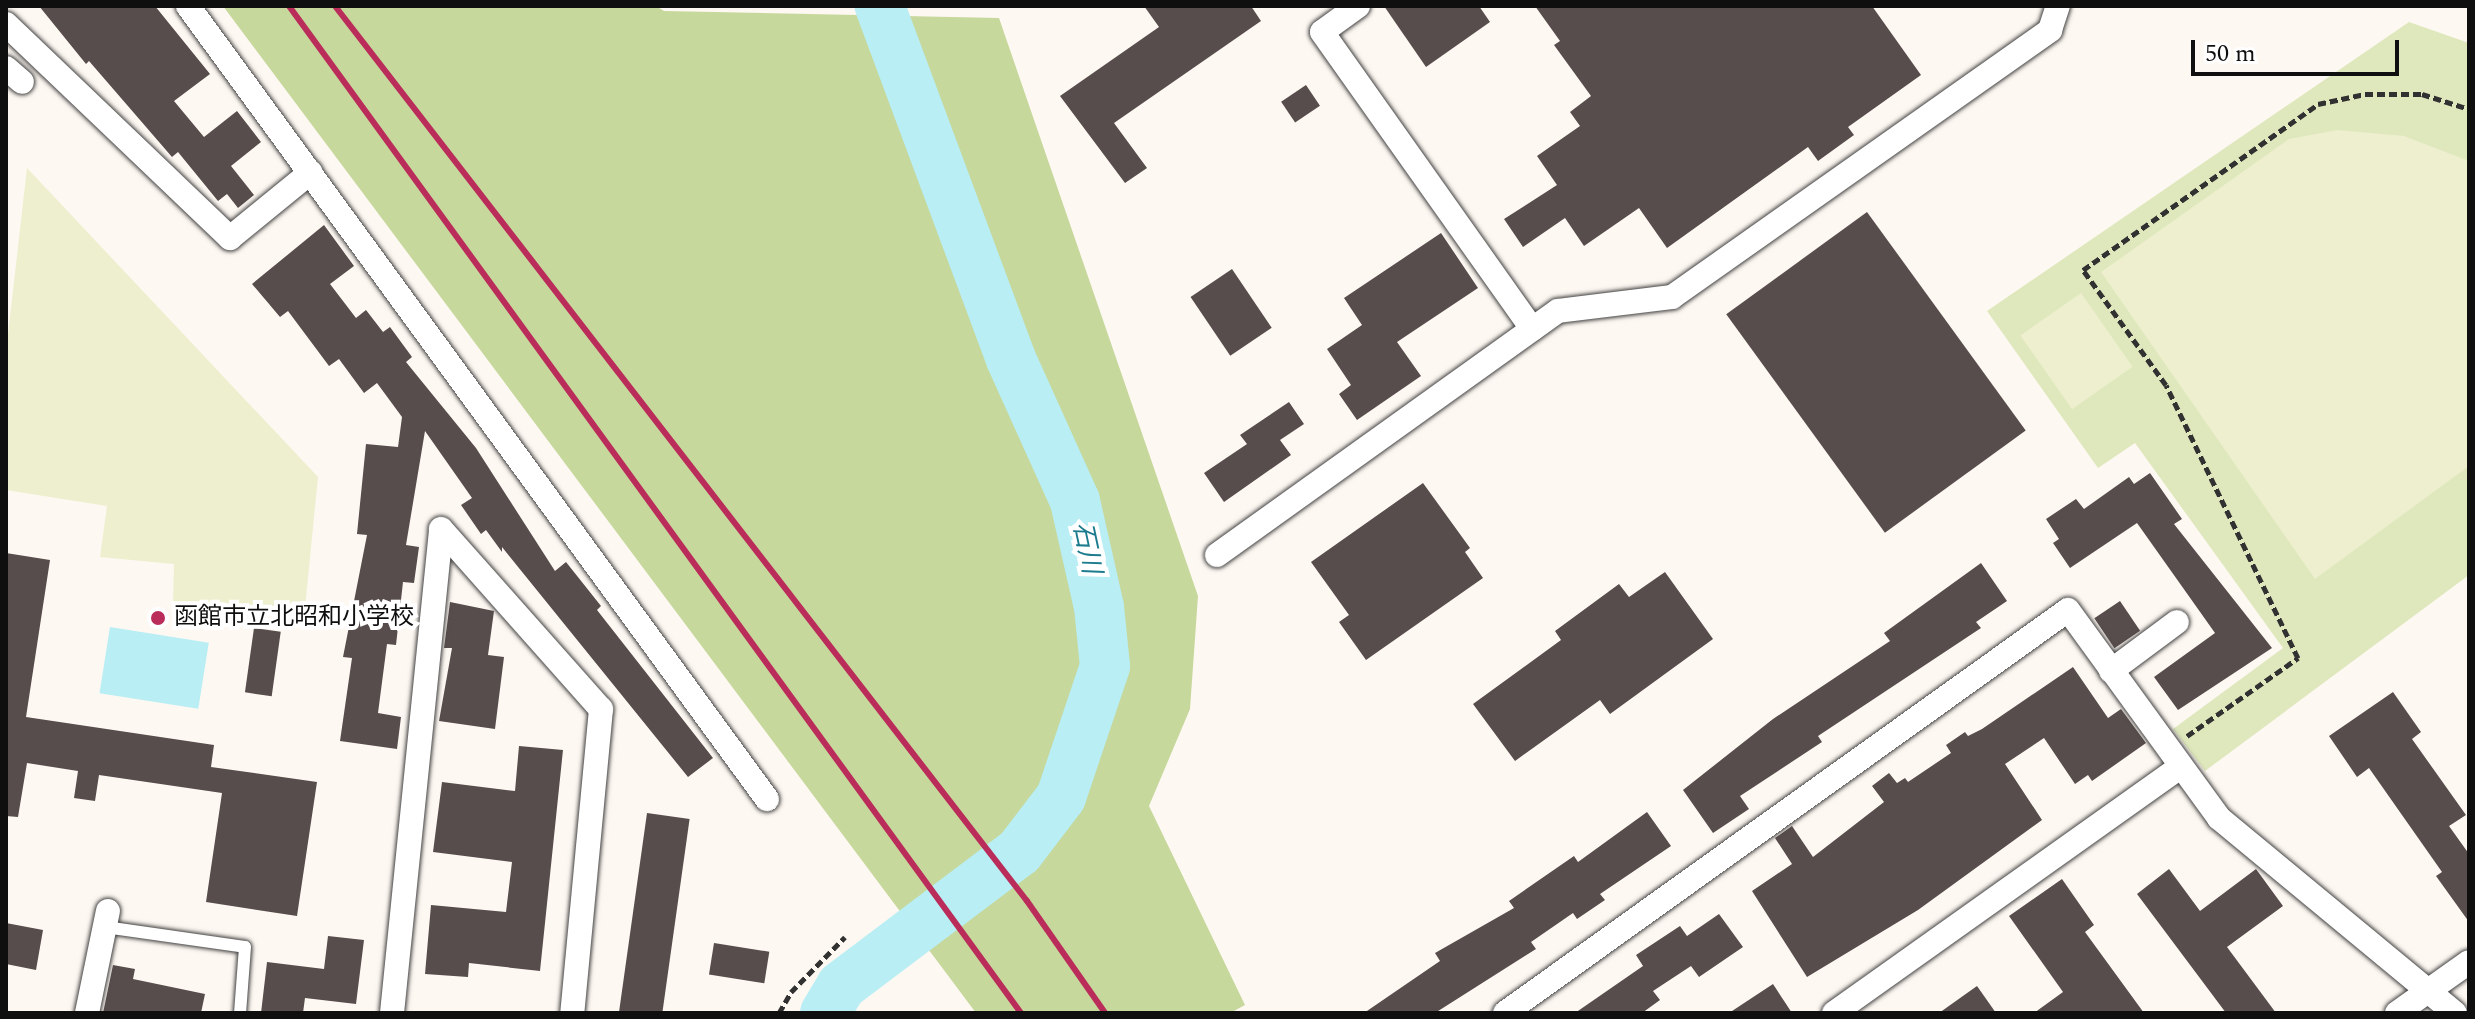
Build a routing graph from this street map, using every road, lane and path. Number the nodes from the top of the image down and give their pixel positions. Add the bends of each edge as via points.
1 (188, 6) edge
2 (1358, 6) edge
3 (2058, 6) edge
4 (6, 24) edge
5 (2469, 109) edge
6 (311, 172) junction
7 (1532, 329) junction
8 (1217, 555) dead end
9 (2177, 622) dead end
10 (2111, 671) junction
11 (2173, 759) junction
12 (767, 799) dead end
13 (106, 919) joint
14 (845, 937) dead end
15 (2469, 962) edge
16 (2430, 989) junction
17 (87, 1013) edge
18 (240, 1013) edge
19 (392, 1013) edge
20 (572, 1013) edge
21 (779, 1013) edge
22 (1505, 1013) edge
23 (1834, 1013) edge
24 (2397, 1013) edge
25 (2455, 1013) edge

1 - 6 street
2 - 7 street via 1322,32
3 - 7 street via 2050,30 1672,297 1558,311
4 - 6 street via 230,238
5 - 11 path via 2422,94 2365,94 2318,104 2083,270 2166,385 2298,658
6 - 12 street
7 - 8 street
9 - 10 street
10 - 11 street
10 - 22 street via 2068,610
11 - 16 street via 2236,833
11 - 23 street
13 - 17 street
13 - 18 lane via 245,947
14 - 21 path via 791,992
15 - 16 street
16 - 24 street
16 - 25 street
19 - 20 street via 441,529 601,709

